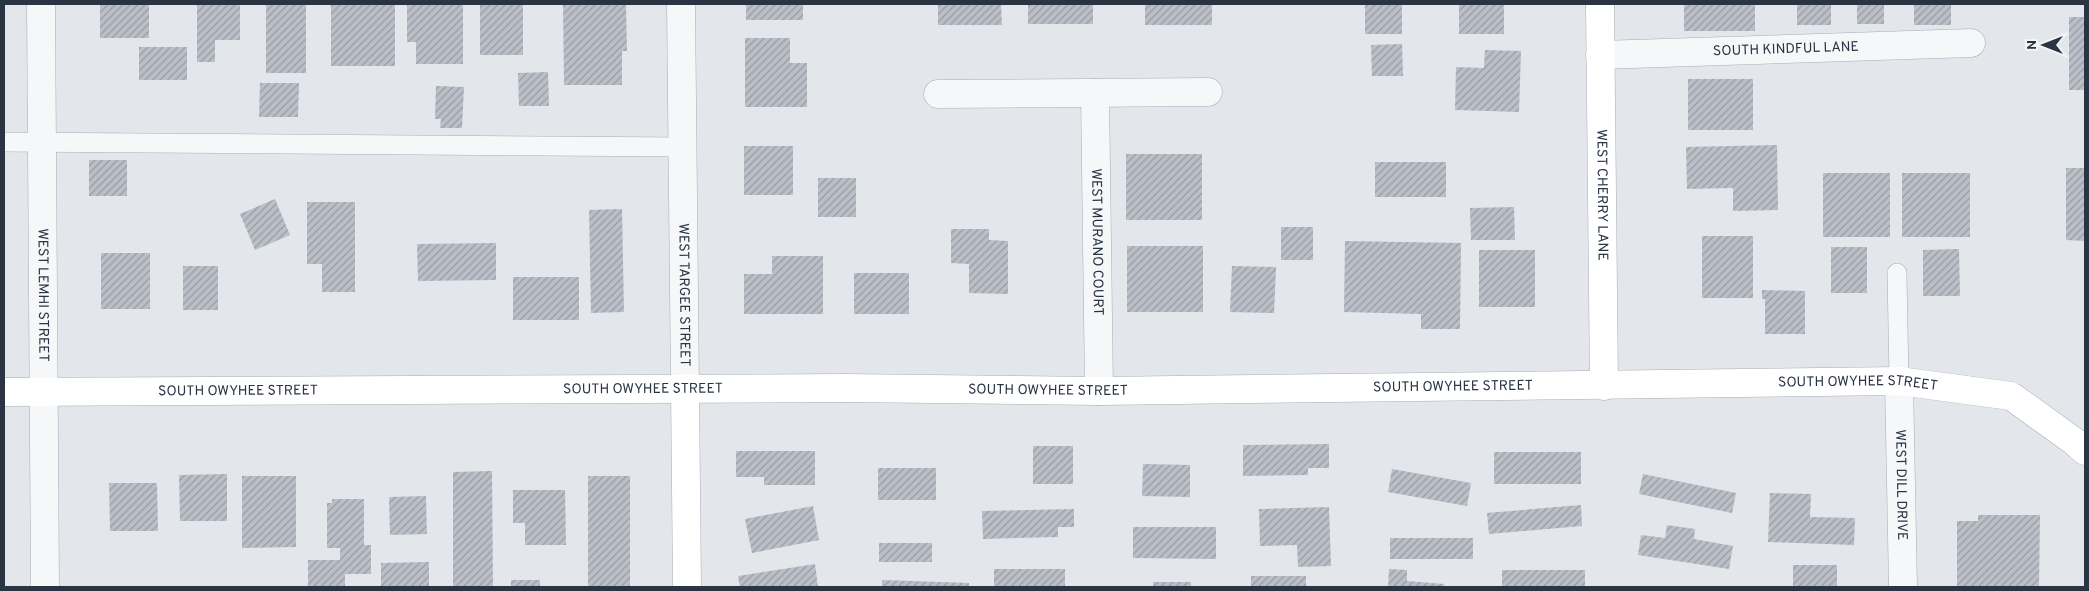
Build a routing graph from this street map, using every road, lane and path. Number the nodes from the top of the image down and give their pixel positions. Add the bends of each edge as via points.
1 (41, 4) edge
2 (681, 4) edge
3 (1600, 4) edge
4 (1971, 43) dead end
5 (1600, 55) junction
6 (1208, 92) dead end
7 (1095, 93) junction
8 (938, 94) dead end
9 (4, 142) edge
10 (42, 142) junction
11 (682, 147) junction
12 (1896, 273) dead end
13 (1899, 381) junction
14 (1604, 386) junction
15 (685, 388) junction
16 (1099, 391) junction
17 (4, 392) edge
18 (44, 392) junction
19 (2082, 441) edge
20 (45, 587) edge
21 (686, 587) edge
22 (1903, 587) edge

1 - 10 street, WEST LEMHI STREET
2 - 11 street, WEST TARGEE STREET
3 - 5 street, WEST CHERRY LANE
4 - 5 street, SOUTH KINDFUL LANE
5 - 14 street, WEST CHERRY LANE
6 - 7 street
7 - 8 street
7 - 16 street, WEST MURANO COURT
9 - 10 lane
10 - 11 lane
10 - 18 street, WEST LEMHI STREET
11 - 15 street, WEST TARGEE STREET
12 - 13 lane
13 - 14 street, SOUTH OWYHEE STREET
13 - 19 street, SOUTH OWYHEE STREET via 2011,396
13 - 22 street, WEST DILL DRIVE
14 - 16 street, SOUTH OWYHEE STREET
15 - 16 street, SOUTH OWYHEE STREET
15 - 18 street, SOUTH OWYHEE STREET
15 - 21 street, WEST TARGEE STREET
17 - 18 street, SOUTH OWYHEE STREET
18 - 20 street, WEST LEMHI STREET

